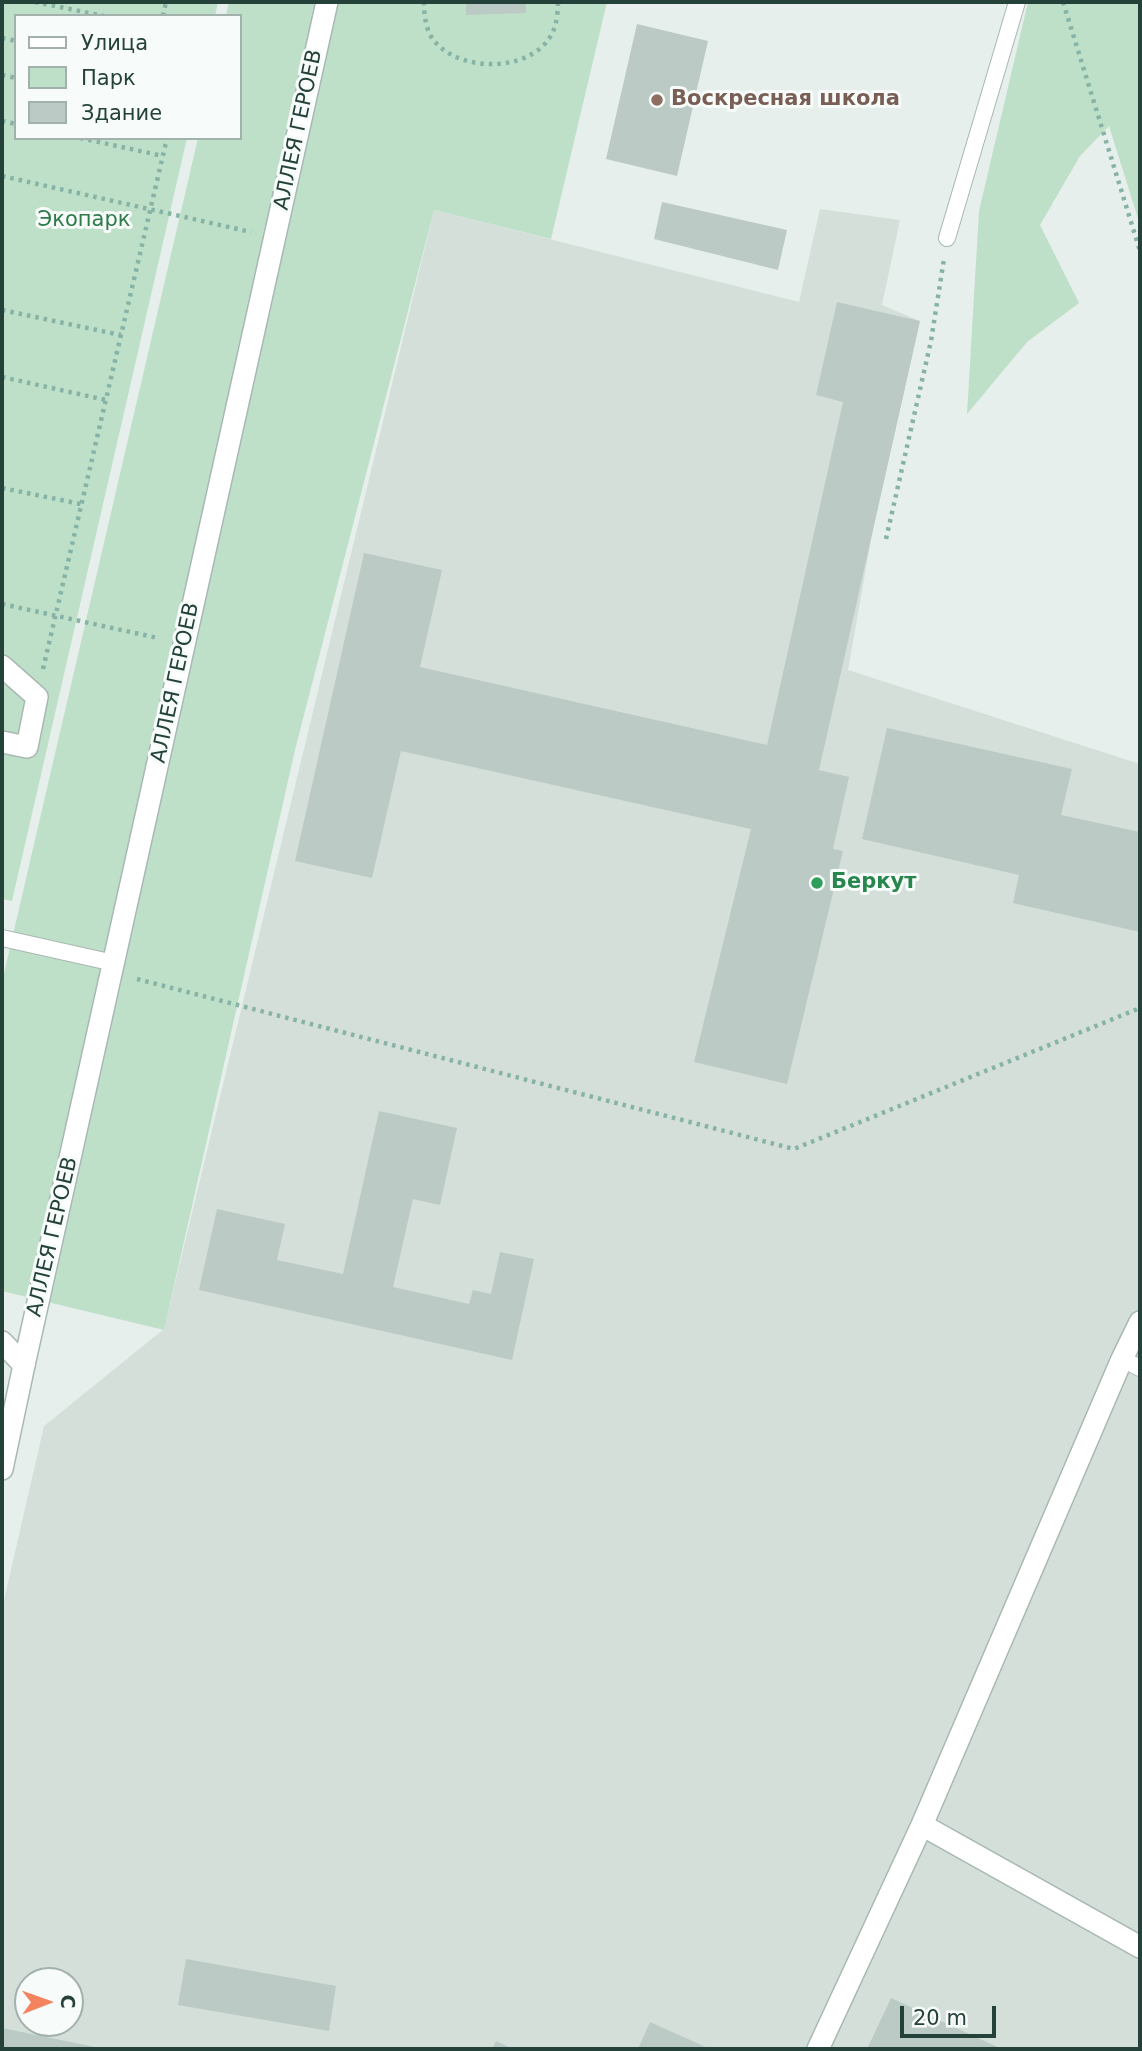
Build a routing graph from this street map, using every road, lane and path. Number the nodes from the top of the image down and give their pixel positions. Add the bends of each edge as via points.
1 (35, 2) edge
2 (327, 2) edge
3 (424, 2) edge
4 (558, 2) edge
5 (1017, 2) edge
6 (1063, 2) edge
7 (94, 14) edge
8 (88, 140) edge
9 (167, 140) edge
10 (163, 156) junction
11 (2, 176) edge
12 (150, 209) junction
13 (276, 237) junction
14 (947, 238) joint
15 (1140, 251) edge
16 (2, 310) edge
17 (121, 335) junction
18 (2, 377) edge
19 (106, 400) junction
20 (2, 488) edge
21 (81, 505) junction
22 (886, 539) dead end
23 (2, 604) edge
24 (55, 615) junction
25 (184, 644) junction
26 (2, 666) edge
27 (37, 697) junction
28 (2, 742) edge
29 (2, 938) edge
30 (114, 962) junction
31 (134, 978) dead end
32 (1140, 1008) edge
33 (1140, 1322) edge
34 (2, 1342) edge
35 (1131, 1363) edge
36 (24, 1365) junction
37 (2, 1469) edge
38 (922, 1825) junction
39 (1140, 1947) edge
40 (818, 2049) edge

1 - 7 path
2 - 13 street, АЛЛЕЯ ГЕРОЕВ
3 - 4 path via 427,28 436,44 468,63 493,65 516,61 546,42 554,29
5 - 14 lane
6 - 15 path
8 - 10 path
9 - 10 path
10 - 12 path
11 - 12 path
12 - 13 path
12 - 17 path
13 - 25 street, АЛЛЕЯ ГЕРОЕВ
14 - 22 path via 931,341
16 - 17 path
17 - 19 path
18 - 19 path
19 - 21 path
20 - 21 path
21 - 24 path
23 - 24 path
24 - 25 path
24 - 27 path
25 - 30 street, АЛЛЕЯ ГЕРОЕВ
26 - 27 street
27 - 28 street via 27,747
29 - 30 lane
30 - 36 street, АЛЛЕЯ ГЕРОЕВ
31 - 32 path via 793,1149
33 - 35 street
34 - 36 street
35 - 38 street
36 - 37 street, АЛЛЕЯ ГЕРОЕВ
38 - 39 street
38 - 40 street

